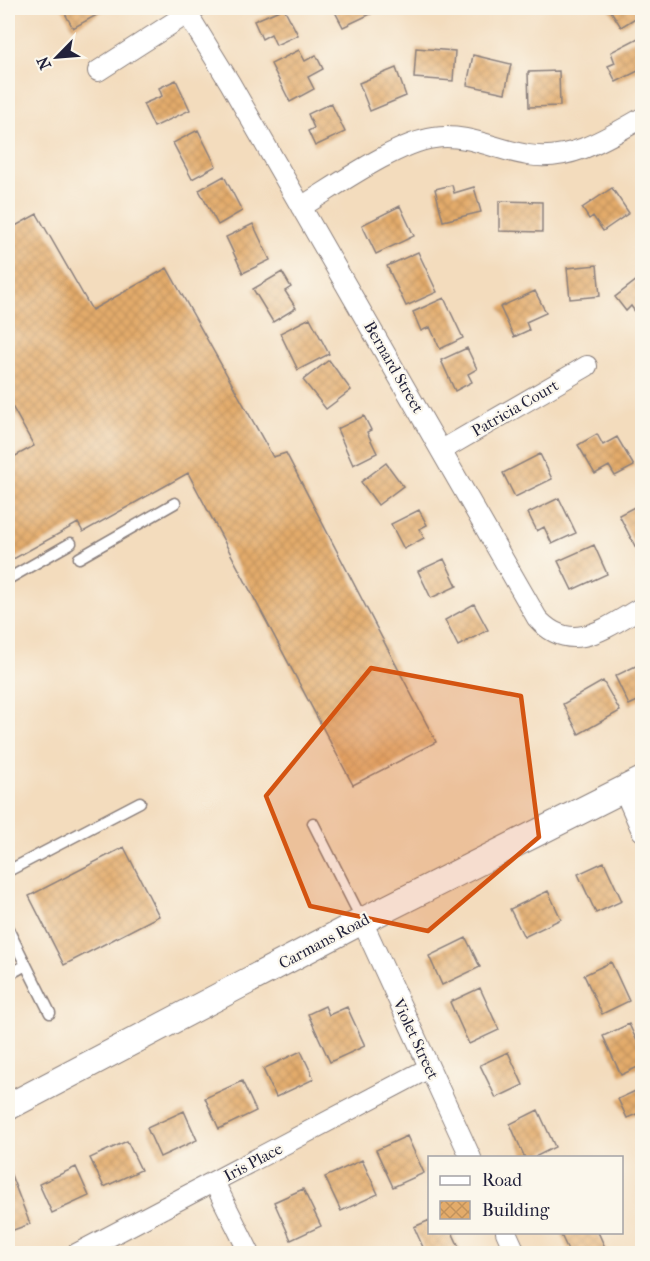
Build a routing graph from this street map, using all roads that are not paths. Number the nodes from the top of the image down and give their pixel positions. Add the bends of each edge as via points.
1 (192, 10) edge
2 (98, 71) dead end
3 (642, 118) edge
4 (301, 207) junction
5 (587, 366) dead end
6 (442, 450) junction
7 (175, 503) dead end
8 (71, 543) dead end
9 (79, 558) dead end
10 (8, 579) edge
11 (642, 607) edge
12 (633, 785) edge
13 (140, 802) dead end
14 (313, 823) dead end
15 (642, 831) edge
16 (8, 871) edge
17 (362, 921) junction
18 (8, 929) edge
19 (26, 965) junction
20 (8, 975) edge
21 (50, 1013) dead end
22 (429, 1068) junction
23 (8, 1107) edge
24 (470, 1156) edge
25 (214, 1182) junction
26 (506, 1234) edge
27 (76, 1254) edge
28 (250, 1254) edge
29 (516, 1254) edge

1 - 2 street
1 - 4 street, Bernard Street
3 - 4 street via 576,152 554,156 528,155 464,137 433,138 398,150
4 - 6 street, Bernard Street
5 - 6 street, Patricia Court
6 - 11 street, Bernard Street via 545,628 567,638 582,637
7 - 9 lane
8 - 10 lane
12 - 15 street
12 - 17 street, Carmans Road
13 - 16 lane
14 - 17 lane
17 - 22 street, Violet Street
17 - 23 street, Carmans Road
18 - 19 lane
19 - 20 lane
19 - 21 lane
22 - 24 street, Violet Street
22 - 25 street, Iris Place
25 - 27 street, Iris Place
25 - 28 street
26 - 29 street

